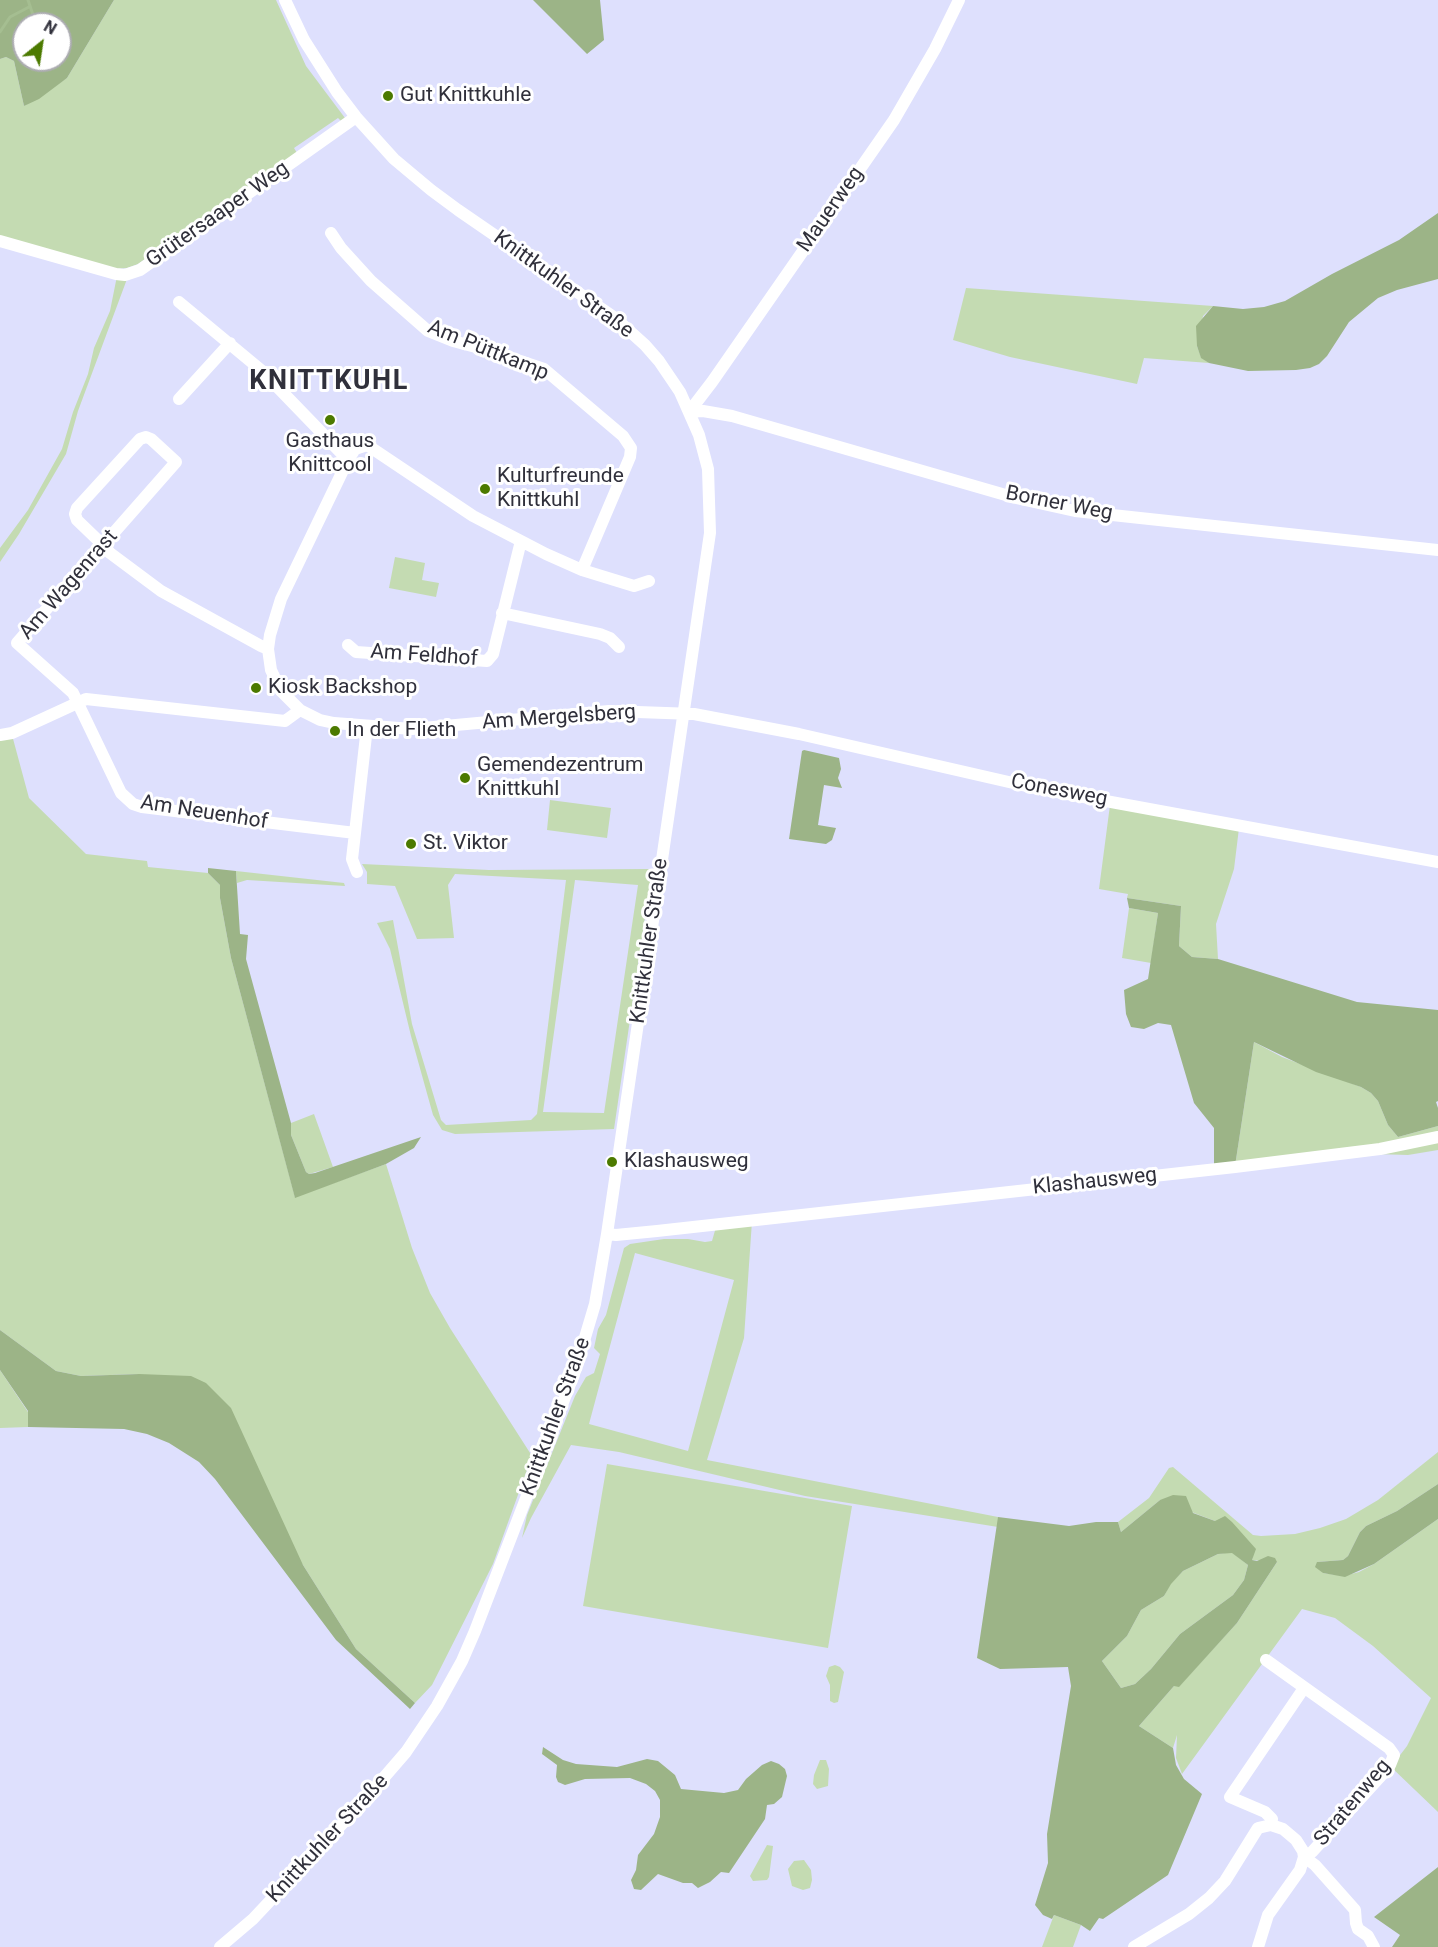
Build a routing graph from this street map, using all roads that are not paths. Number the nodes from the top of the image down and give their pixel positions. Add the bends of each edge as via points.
1 (285, 0) edge
2 (959, 0) edge
3 (356, 117) junction
4 (331, 233) dead end
5 (0, 241) edge
6 (178, 302) dead end
7 (230, 343) junction
8 (179, 399) dead end
9 (689, 412) junction
10 (348, 460) junction
11 (521, 541) junction
12 (104, 545) junction
13 (1438, 550) edge
14 (582, 570) junction
15 (649, 581) dead end
16 (502, 612) junction
17 (348, 645) dead end
18 (619, 647) dead end
19 (268, 649) junction
20 (78, 703) junction
21 (300, 710) junction
22 (682, 712) junction
23 (367, 727) junction
24 (0, 735) edge
25 (355, 833) junction
26 (1438, 861) edge
27 (357, 872) dead end
28 (1438, 1137) edge
29 (607, 1234) junction
30 (1266, 1660) dead end
31 (1304, 1688) junction
32 (1271, 1825) junction
33 (1304, 1857) junction
34 (220, 1947) edge
35 (1134, 1947) edge
36 (1258, 1947) edge
37 (1374, 1947) edge

1 - 3 street, Knittkuhler Straße via 317,63
2 - 9 street, Mauerweg via 894,120
3 - 5 street, Grütersaaper Weg via 140,270 111,273
3 - 9 street, Knittkuhler Straße via 394,159 431,190 631,332 659,361
4 - 14 street, Am Püttkamp via 371,280 428,331 544,369 626,440 631,448 630,457
6 - 7 street
7 - 8 street
7 - 10 street via 294,402
9 - 13 street, Borner Weg via 732,416 1016,498 1075,511
9 - 22 street, Knittkuhler Straße via 708,469 710,533
10 - 11 street via 355,449 367,445 441,496
10 - 19 street, Am Mergelsberg via 280,598
11 - 14 street
11 - 16 street, Am Feldhof
12 - 12 street, Am Wagenrast via 77,520 77,508 140,439 151,439 176,462
12 - 19 street via 161,591
12 - 20 street, Am Wagenrast via 17,642 73,693
14 - 15 street via 634,585
16 - 17 street, Am Feldhof via 488,661 356,652
16 - 18 street via 600,634
19 - 21 street, Am Mergelsberg via 276,682
20 - 21 street via 86,699 285,721
20 - 24 street
20 - 25 street, Am Neuenhof via 121,793 133,804
21 - 23 street, Am Mergelsberg via 320,720
22 - 23 street, Am Mergelsberg via 609,711 412,729
22 - 26 street, Conesweg via 799,734 1035,788
22 - 29 street, Knittkuhler Straße
23 - 25 street
25 - 27 street via 352,859
28 - 29 street, Klashausweg via 1380,1149 1235,1167 657,1232
29 - 34 street, Knittkuhler Straße via 595,1304 575,1371 475,1631 452,1680 426,1724 387,1776 253,1919
30 - 31 street, Stratenweg
31 - 32 street via 1230,1797 1265,1812 1272,1819
31 - 33 street, Stratenweg via 1394,1755 1379,1778
32 - 33 street via 1287,1831
32 - 35 street via 1258,1828 1225,1881 1209,1898
33 - 36 street, Stratenweg via 1300,1870 1268,1915
33 - 37 street via 1354,1911 1358,1929

